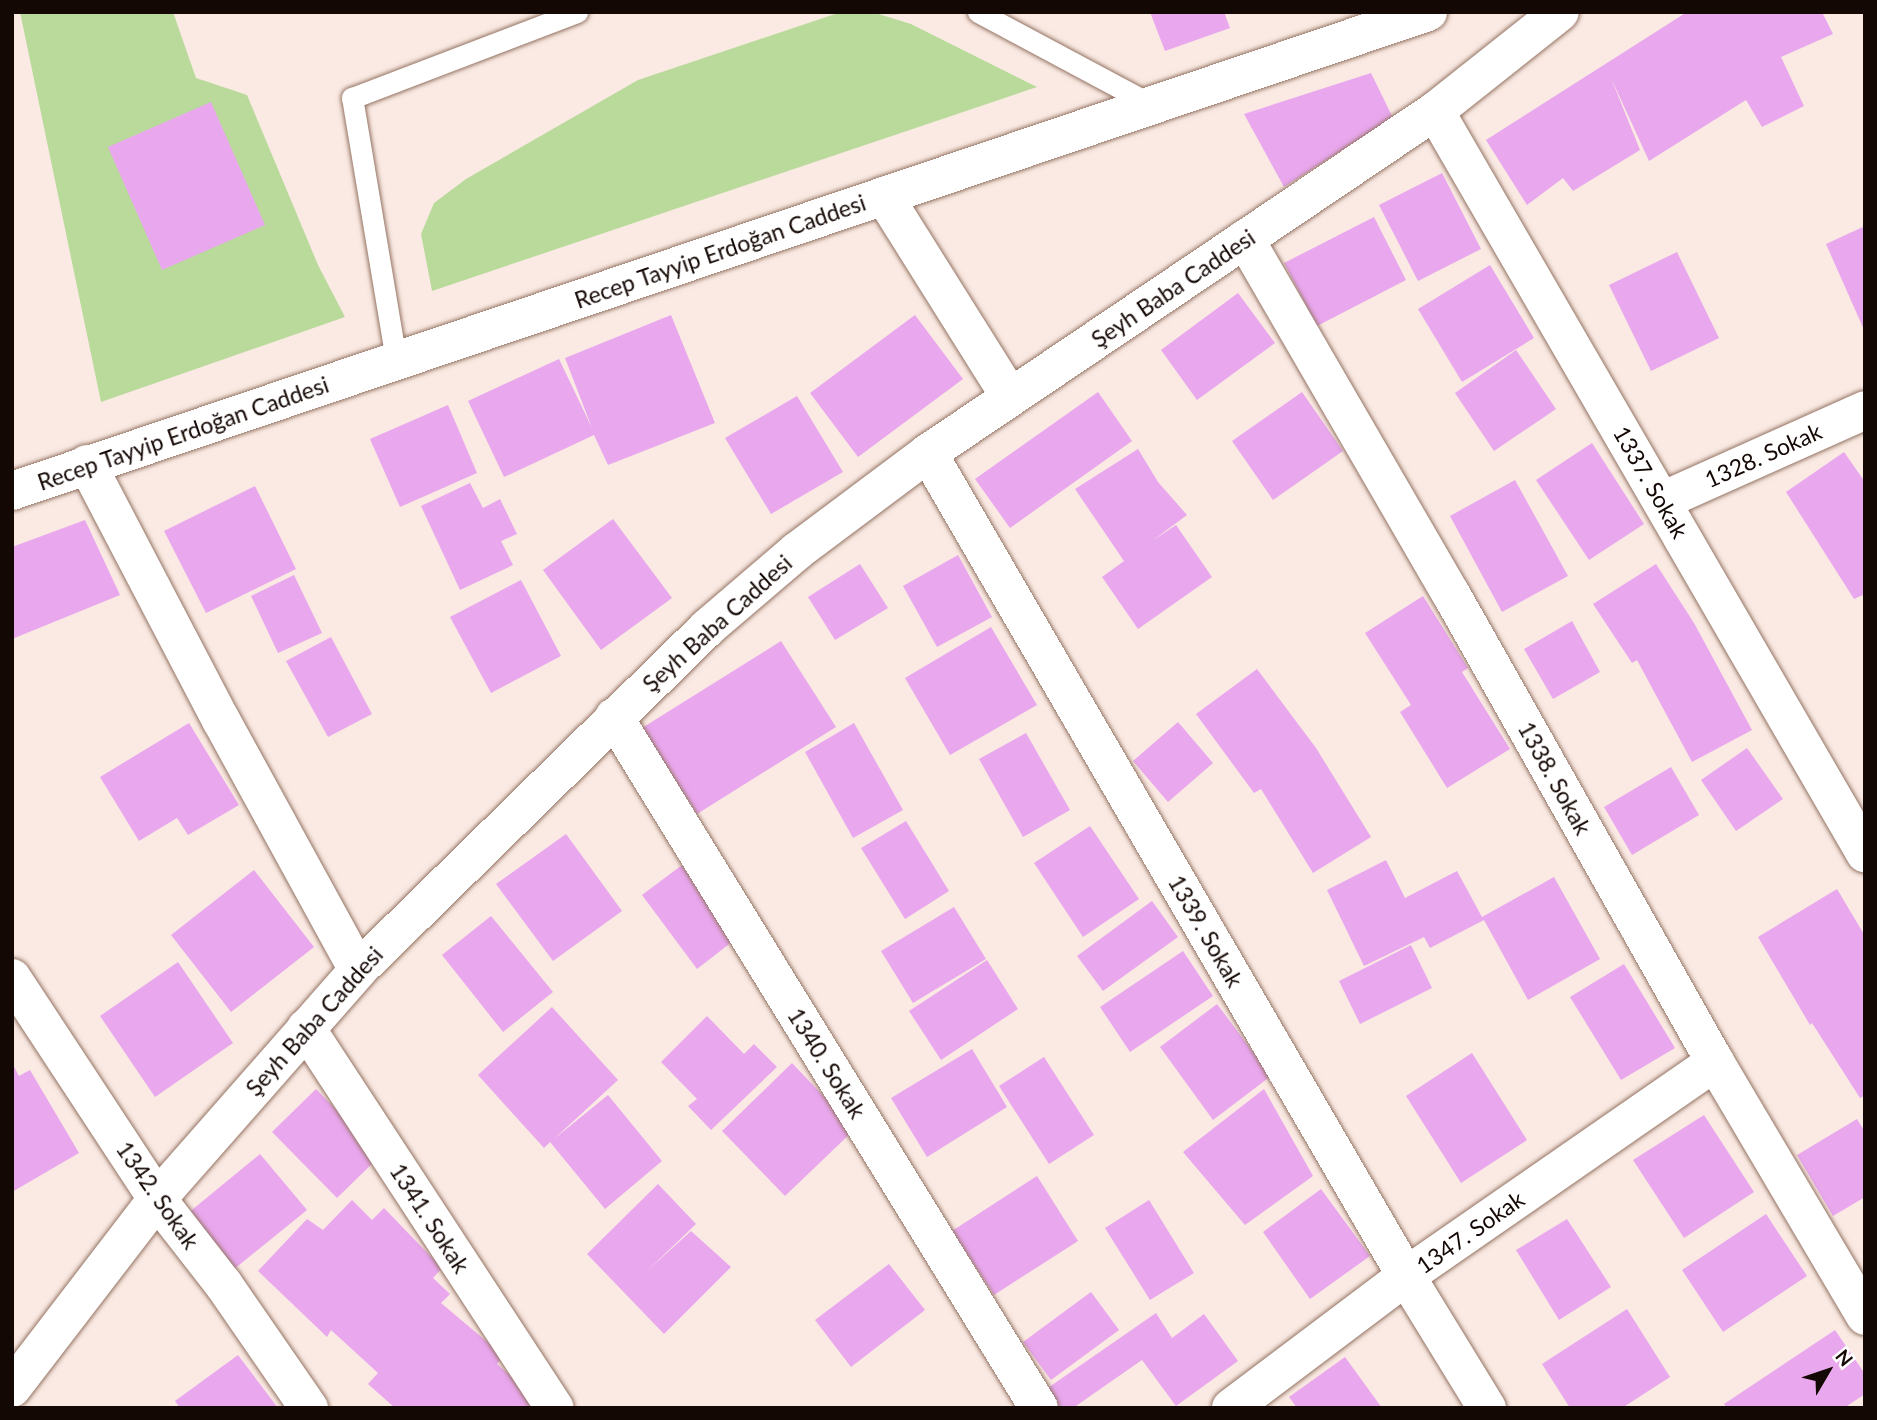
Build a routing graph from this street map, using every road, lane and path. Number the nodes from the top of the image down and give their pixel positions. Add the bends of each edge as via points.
1 (577, 12) edge
2 (978, 12) edge
3 (1429, 12) edge
4 (1560, 12) edge
5 (1156, 107) junction
6 (1436, 111) junction
7 (884, 196) junction
8 (1245, 239) junction
9 (396, 360) junction
10 (1010, 397) junction
11 (1865, 410) edge
12 (928, 453) junction
13 (88, 464) junction
14 (12, 491) edge
15 (1662, 501) junction
16 (614, 717) junction
17 (1865, 853) edge
18 (358, 970) junction
19 (12, 978) edge
20 (306, 1028) junction
21 (1715, 1062) junction
22 (157, 1199) junction
23 (1406, 1276) junction
24 (1865, 1316) edge
25 (12, 1388) edge
26 (309, 1408) edge
27 (555, 1408) edge
28 (1040, 1408) edge
29 (1231, 1408) edge
30 (1487, 1408) edge

1 - 9 lane via 352,98
2 - 5 lane
3 - 5 street, Recep Tayyip Erdoğan Caddesi
4 - 6 street, Şeyh Baba Caddesi
5 - 7 street, Recep Tayyip Erdoğan Caddesi
6 - 8 street, Şeyh Baba Caddesi
6 - 15 street, 1337. Sokak
7 - 9 street, Recep Tayyip Erdoğan Caddesi
7 - 10 street
8 - 10 street, Şeyh Baba Caddesi
8 - 21 street, 1338. Sokak
9 - 13 street, Recep Tayyip Erdoğan Caddesi
10 - 12 street, Şeyh Baba Caddesi
11 - 15 street, 1328. Sokak
12 - 16 street, Şeyh Baba Caddesi via 787,560
12 - 23 street, 1339. Sokak
13 - 14 street, Recep Tayyip Erdoğan Caddesi
13 - 18 street via 214,708
15 - 17 street, 1337. Sokak
16 - 18 street, Şeyh Baba Caddesi
16 - 28 street, 1340. Sokak
18 - 20 street, Şeyh Baba Caddesi
19 - 22 street, 1342. Sokak
20 - 22 street, Şeyh Baba Caddesi
20 - 27 street, 1341. Sokak
21 - 23 street, 1347. Sokak
21 - 24 street, 1338. Sokak
22 - 25 street, Şeyh Baba Caddesi
22 - 26 street, 1342. Sokak
23 - 29 street, 1347. Sokak
23 - 30 street, 1339. Sokak

